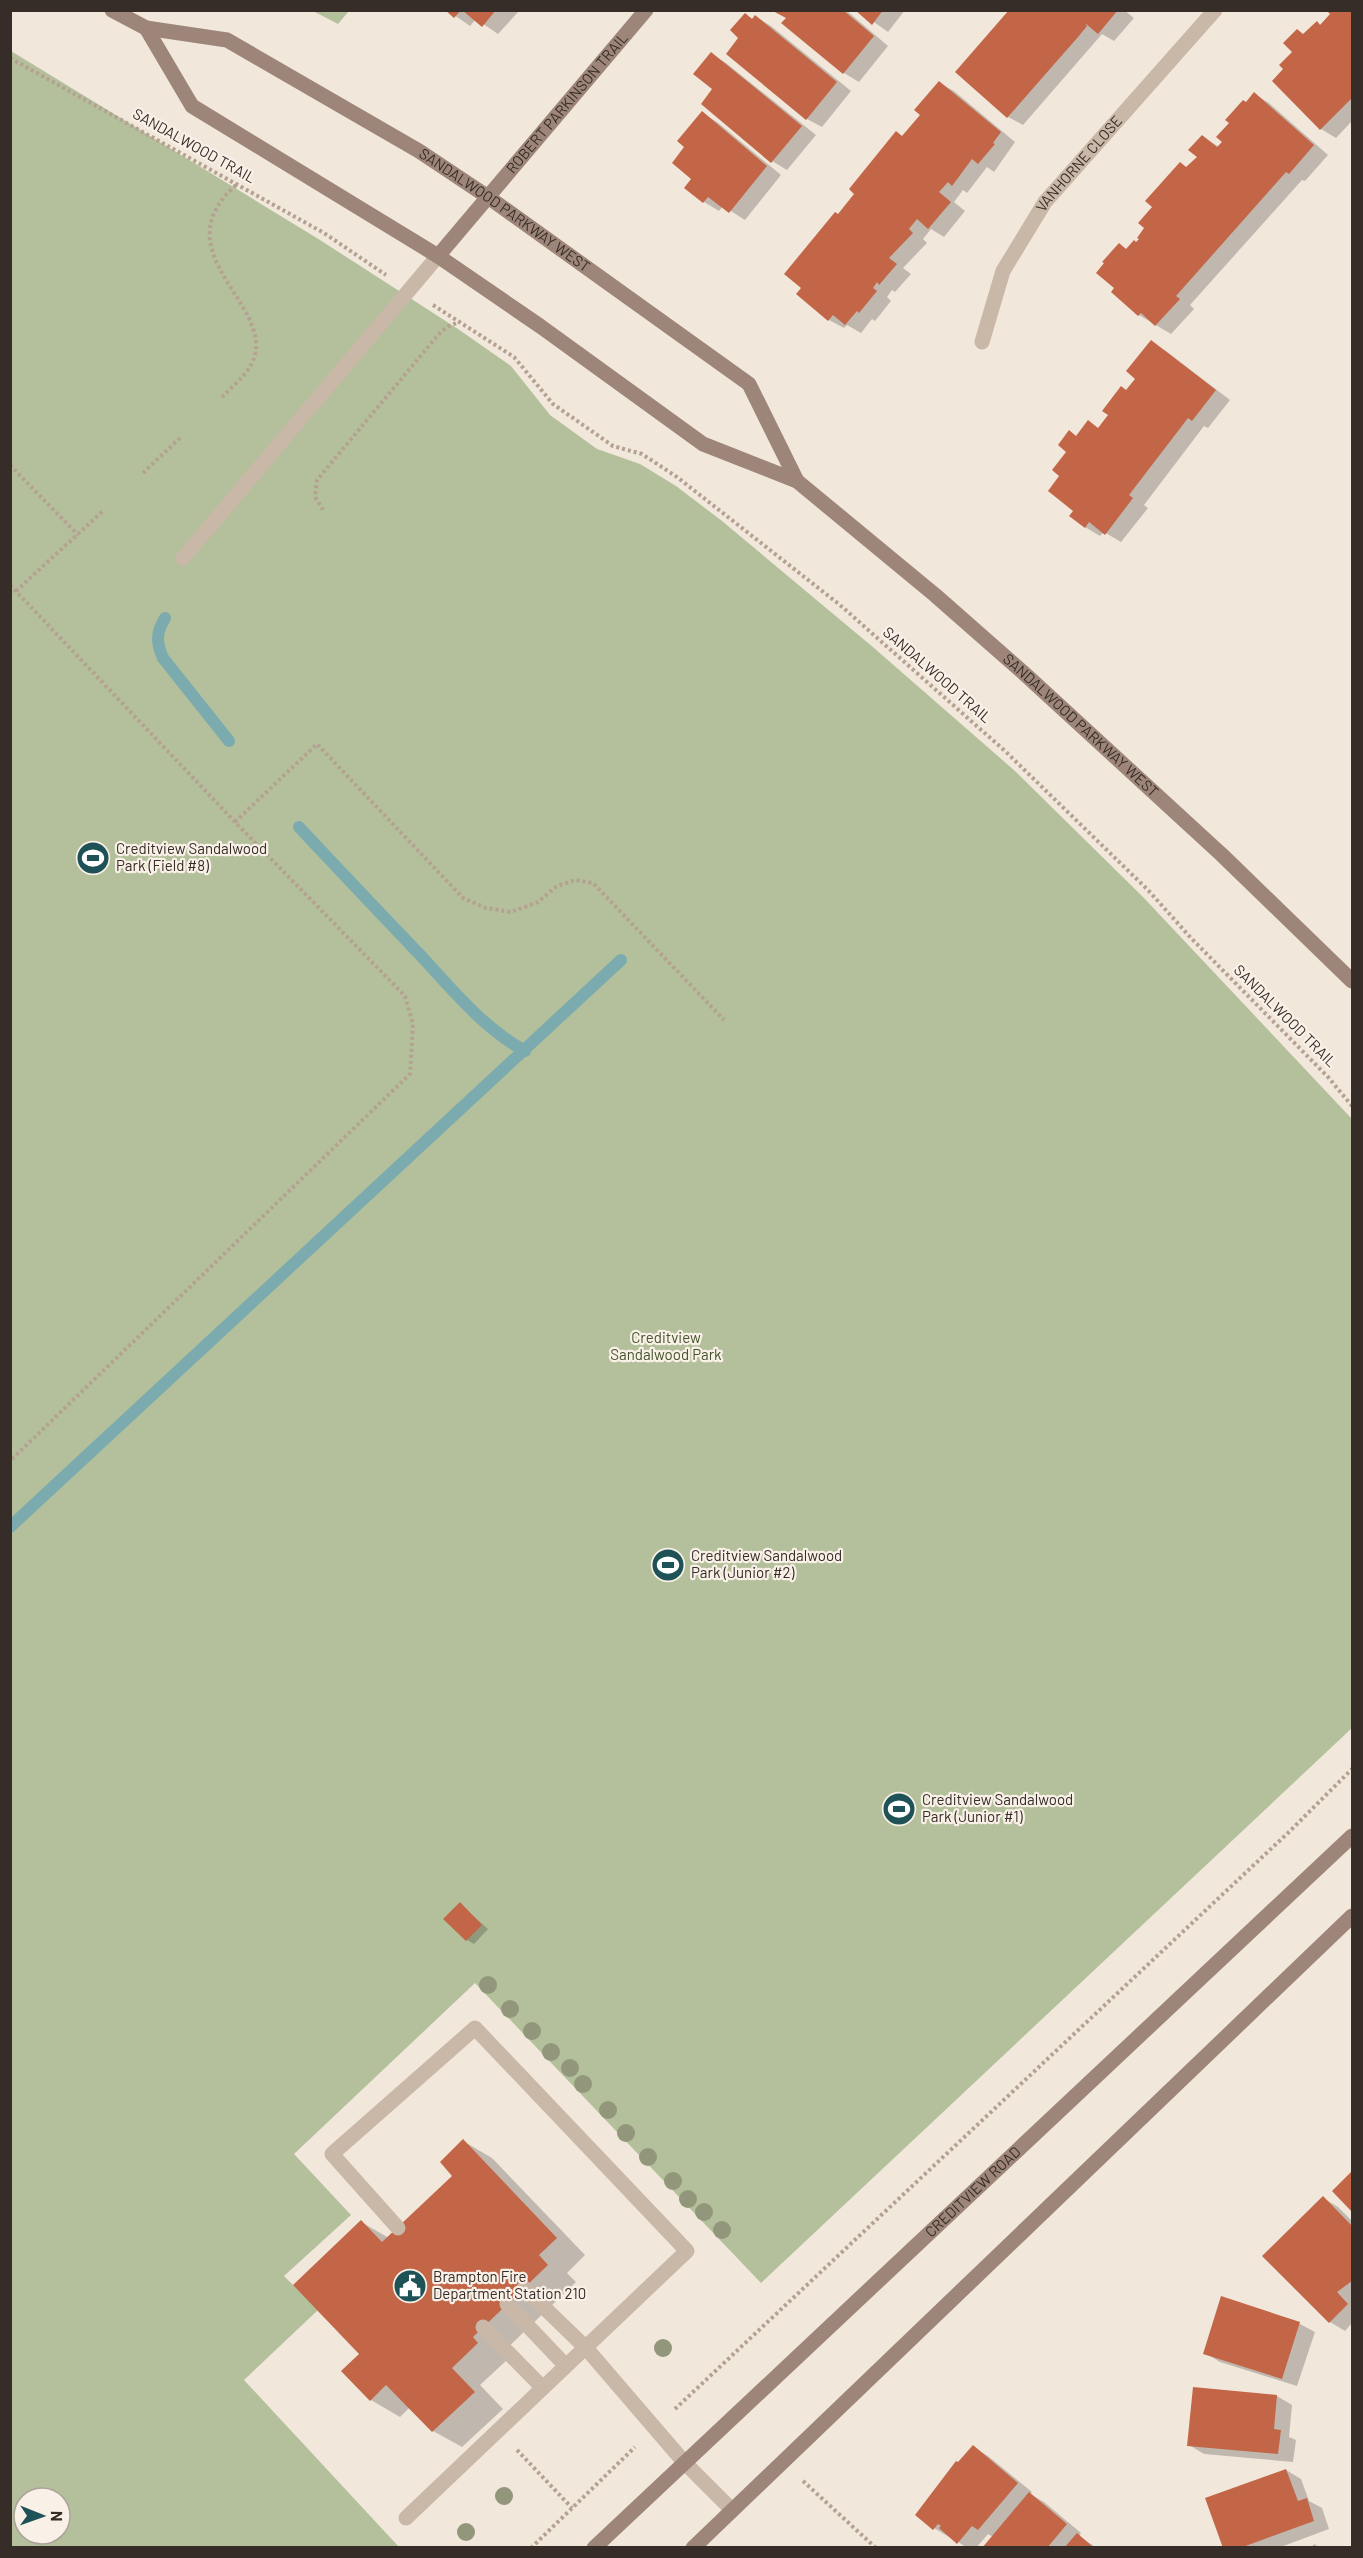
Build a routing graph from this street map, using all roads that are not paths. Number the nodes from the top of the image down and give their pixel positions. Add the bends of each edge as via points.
1 (112, 10) edge
2 (646, 10) edge
3 (1215, 10) edge
4 (146, 28) junction
5 (488, 196) junction
6 (438, 256) junction
7 (982, 342) dead end
8 (797, 481) junction
9 (183, 558) dead end
10 (1353, 981) edge
11 (1353, 1836) edge
12 (1353, 1916) edge
13 (398, 2228) dead end
14 (524, 2288) dead end
15 (507, 2304) dead end
16 (483, 2327) dead end
17 (586, 2348) junction
18 (566, 2366) junction
19 (543, 2388) junction
20 (684, 2462) junction
21 (732, 2510) junction
22 (406, 2518) dead end
23 (594, 2547) edge
24 (693, 2547) edge

1 - 4 main road, SANDALWOOD PARKWAY WEST
2 - 5 main road, ROBERT PARKINSON TRAIL
3 - 7 street, VANHORNE CLOSE via 1045,202 1003,271
4 - 5 main road, SANDALWOOD PARKWAY WEST via 227,40 419,151
4 - 6 main road, SANDALWOOD PARKWAY WEST via 192,106
5 - 6 main road, ROBERT PARKINSON TRAIL
5 - 8 main road, SANDALWOOD PARKWAY WEST via 749,384
6 - 8 main road, SANDALWOOD PARKWAY WEST via 704,444
6 - 9 street
8 - 10 main road, SANDALWOOD PARKWAY WEST via 1019,669
11 - 20 main road, CREDITVIEW ROAD
12 - 21 main road
13 - 17 street via 332,2154 475,2028 687,2251
14 - 17 street
15 - 18 street
16 - 19 street
17 - 18 street
17 - 20 street
18 - 19 street
19 - 22 street
20 - 21 street
20 - 23 main road, CREDITVIEW ROAD
21 - 24 main road

